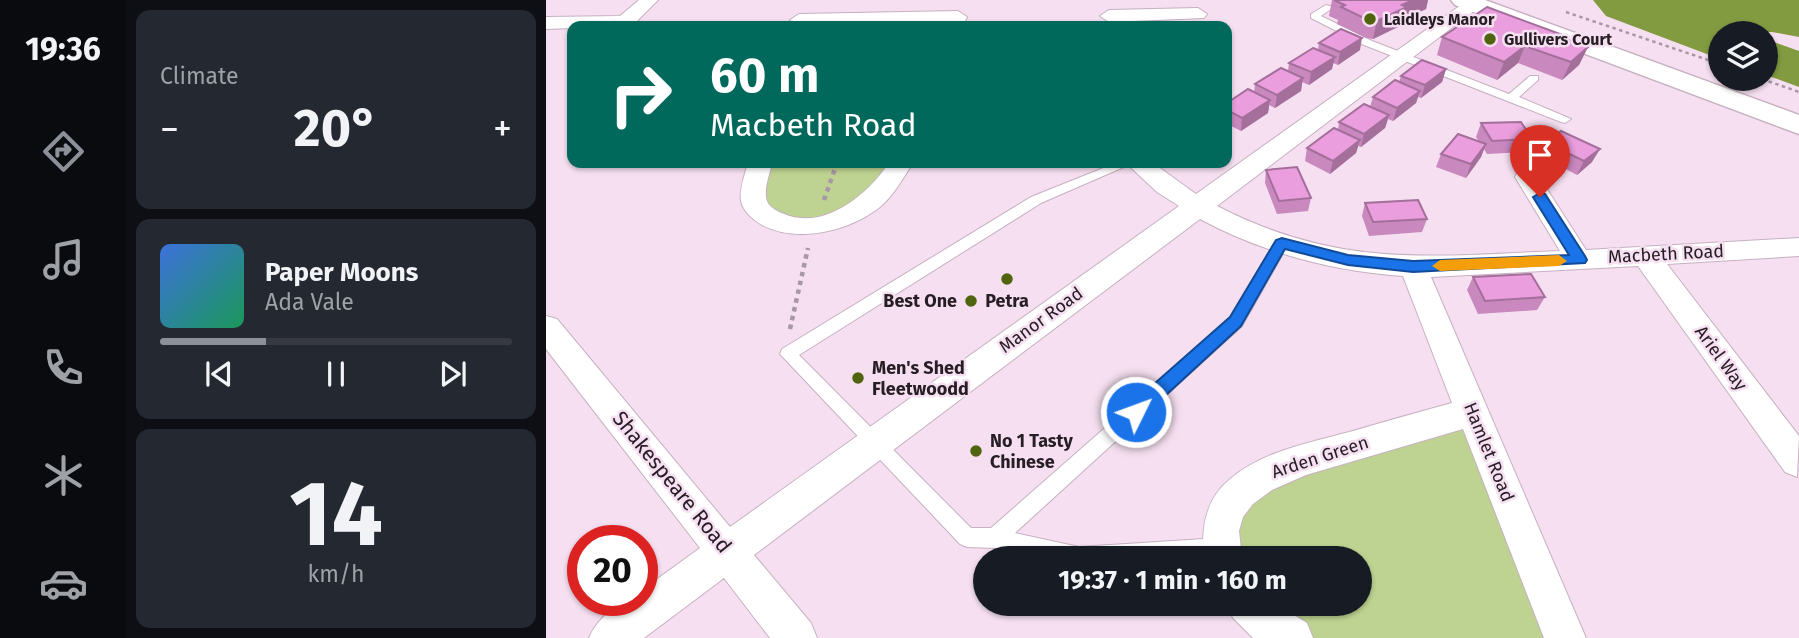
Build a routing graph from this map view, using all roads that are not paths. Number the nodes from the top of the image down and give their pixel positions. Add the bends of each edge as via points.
1 (649, 0) edge
2 (906, 0) edge
3 (1469, 2) edge
4 (1329, 7) dead end
5 (1109, 14) edge
6 (1198, 14) dead end
7 (958, 17) dead end
8 (799, 20) dead end
9 (626, 21) edge
10 (848, 21) edge
11 (896, 21) edge
12 (908, 21) edge
13 (546, 23) edge
14 (567, 23) edge
15 (1402, 57) junction
16 (1534, 78) dead end
17 (1511, 99) junction
18 (1565, 119) dead end
19 (1799, 125) edge
20 (759, 168) edge
21 (898, 168) edge
22 (1115, 168) edge
23 (1144, 168) edge
24 (1527, 177) dead end
25 (1198, 205) junction
26 (1282, 243) junction
27 (1799, 247) edge
28 (1645, 255) junction
29 (1579, 260) junction
30 (1413, 267) junction
31 (546, 327) edge
32 (1473, 414) junction
33 (875, 443) junction
34 (1797, 461) dead end
35 (995, 538) junction
36 (1030, 546) edge
37 (1222, 546) edge
38 (727, 551) junction
39 (1260, 616) edge
40 (610, 638) edge
41 (796, 638) edge
42 (1292, 638) edge
43 (1565, 638) edge

1 - 9 street
2 - 11 street
3 - 15 street, Manor Road
3 - 19 street
4 - 15 lane via 1314,16
5 - 6 street
7 - 12 street
8 - 10 street
13 - 14 street
15 - 17 lane
15 - 25 street, Manor Road
16 - 17 lane
17 - 18 lane
20 - 21 street via 754,201 759,211 786,224 835,220 869,203
22 - 33 lane via 1035,200 788,354
23 - 25 street, Macbeth Road
24 - 29 street
25 - 26 street, Macbeth Road
25 - 33 street, Manor Road
26 - 30 street, Macbeth Road via 1348,260
26 - 35 lane via 1236,322
27 - 28 street, Macbeth Road
28 - 29 street, Macbeth Road
28 - 34 street, Ariel Way
29 - 30 street, Macbeth Road
30 - 32 street, Hamlet Road
31 - 38 street, Shakespeare Road
32 - 37 street, Arden Green via 1269,472 1230,505
32 - 43 street, Hamlet Road
33 - 35 lane via 967,537
33 - 38 street, Manor Road
35 - 36 lane
38 - 40 street, Manor Road
38 - 41 street, Shakespeare Road
39 - 42 street

